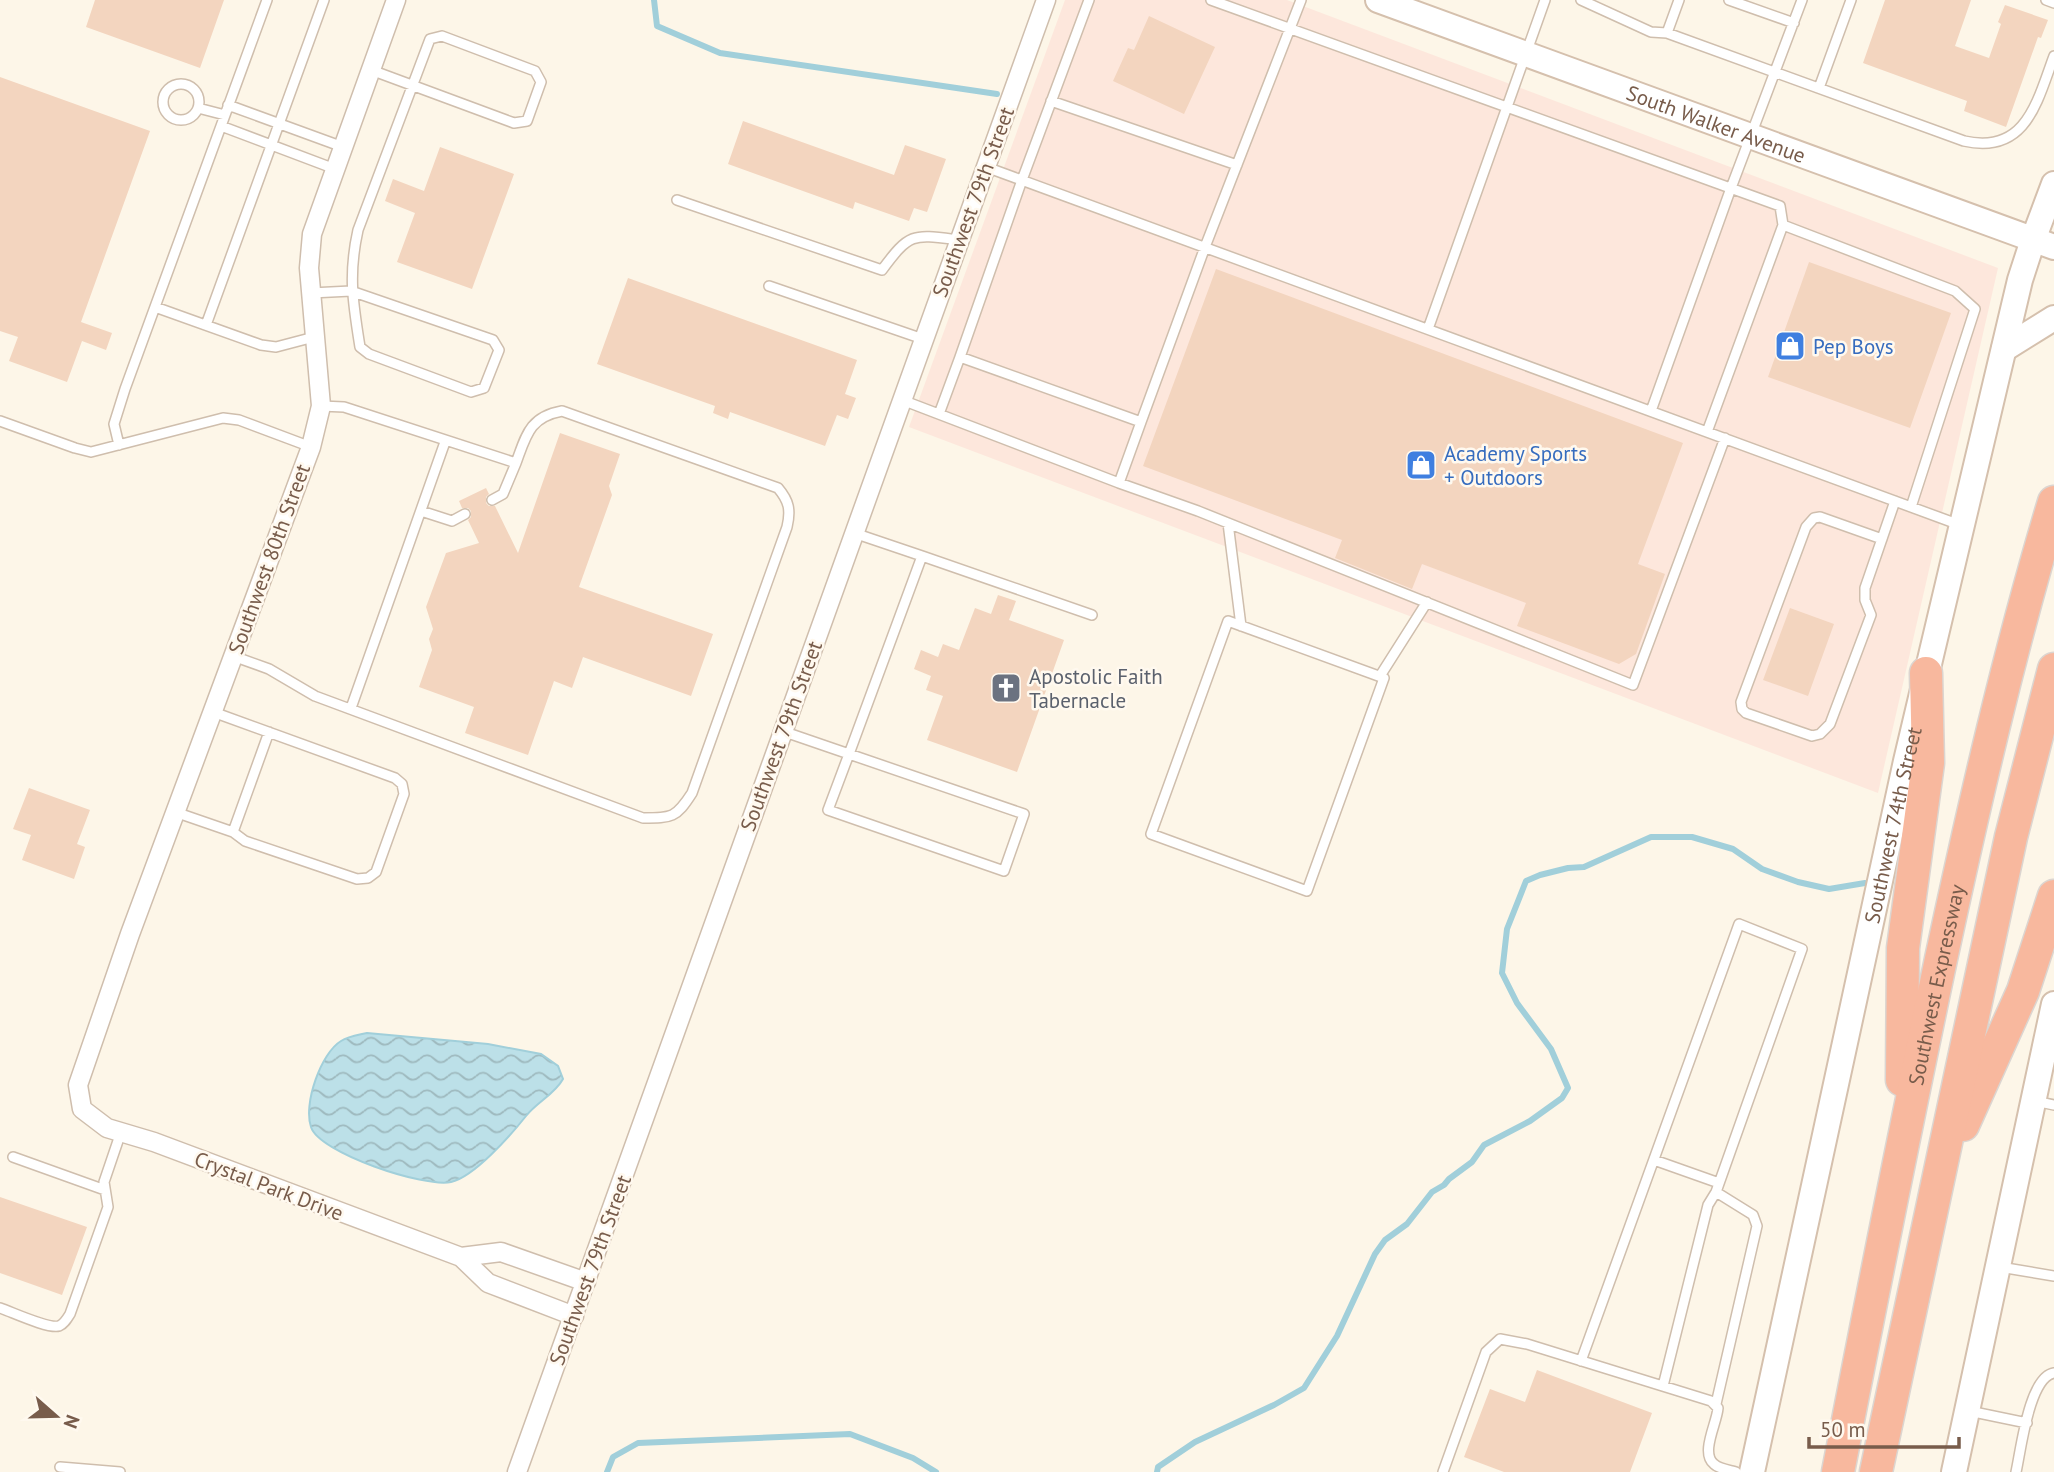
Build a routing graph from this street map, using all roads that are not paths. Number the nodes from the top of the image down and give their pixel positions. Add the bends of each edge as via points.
1 (267, 0) edge
2 (324, 0) edge
3 (396, 0) edge
4 (1046, 0) edge
5 (1089, 0) edge
6 (1211, 0) edge
7 (1301, 0) edge
8 (1378, 0) edge
9 (1545, 0) edge
10 (1581, 0) edge
11 (1679, 0) edge
12 (1729, 0) edge
13 (1802, 0) edge
14 (1851, 0) edge
15 (2046, 0) edge
16 (2054, 3) edge
17 (1794, 23) junction
18 (1290, 28) junction
19 (1667, 33) junction
20 (1527, 55) junction
21 (2054, 56) edge
22 (370, 70) junction
23 (1775, 72) junction
24 (412, 86) junction
25 (1819, 88) junction
26 (1051, 101) junction
27 (228, 105) junction
28 (1507, 107) junction
29 (198, 108) junction
30 (225, 115) junction
31 (278, 122) junction
32 (221, 126) junction
33 (1751, 136) junction
34 (270, 144) junction
35 (343, 147) junction
36 (1237, 165) junction
37 (986, 167) junction
38 (335, 169) junction
39 (1022, 180) junction
40 (2054, 184) edge
41 (1731, 188) junction
42 (677, 200) dead end
43 (1783, 225) junction
44 (959, 240) junction
45 (2043, 243) edge
46 (1205, 247) junction
47 (769, 286) dead end
48 (351, 291) junction
49 (311, 293) junction
50 (155, 307) junction
51 (2054, 318) edge
52 (206, 325) junction
53 (1428, 329) junction
54 (314, 337) junction
55 (923, 339) junction
56 (2004, 349) junction
57 (960, 356) junction
58 (902, 400) junction
59 (321, 406) junction
60 (1651, 411) junction
61 (939, 414) junction
62 (0, 421) edge
63 (1141, 422) junction
64 (1707, 432) junction
65 (1724, 438) junction
66 (445, 442) junction
67 (119, 445) junction
68 (311, 447) junction
69 (516, 463) junction
70 (1119, 483) junction
71 (492, 500) dead end
72 (1895, 501) junction
73 (2054, 502) edge
74 (1910, 507) junction
75 (421, 511) junction
76 (465, 514) dead end
77 (1228, 523) junction
78 (1962, 526) junction
79 (854, 533) junction
80 (1882, 539) junction
81 (922, 556) junction
82 (1427, 603) junction
83 (1092, 615) dead end
84 (1241, 626) junction
85 (233, 656) junction
86 (2054, 669) edge
87 (1926, 673) junction
88 (1380, 677) junction
89 (351, 708) junction
90 (213, 712) junction
91 (782, 731) junction
92 (270, 732) junction
93 (849, 754) junction
94 (176, 812) junction
95 (233, 832) junction
96 (2054, 896) edge
97 (2054, 1004) edge
98 (2044, 1103) edge
99 (82, 1109) joint
100 (121, 1132) junction
101 (1902, 1146) junction
102 (13, 1157) dead end
103 (1654, 1160) junction
104 (1938, 1180) junction
105 (1718, 1188) junction
106 (105, 1190) junction
107 (461, 1258) junction
108 (1999, 1267) junction
109 (2054, 1276) edge
110 (586, 1282) junction
111 (0, 1308) edge
112 (574, 1316) junction
113 (1581, 1361) junction
114 (2054, 1373) edge
115 (1663, 1386) junction
116 (1716, 1404) junction
117 (1967, 1411) junction
118 (2026, 1423) junction
119 (60, 1467) dead end
120 (1715, 1469) edge
121 (120, 1472) edge
122 (517, 1472) edge
123 (1443, 1472) edge
124 (1736, 1472) edge
125 (1752, 1472) edge
126 (1838, 1472) edge
127 (1877, 1472) edge
128 (1954, 1472) edge
129 (2016, 1472) edge

1 - 27 lane
2 - 31 lane
3 - 22 street, Southwest 80th Street
4 - 37 street, Southwest 79th Street
5 - 26 lane
6 - 18 lane
7 - 18 lane
8 - 20 main road, South Walker Avenue
9 - 20 lane
10 - 19 lane via 1651,32
11 - 19 lane
12 - 17 lane
13 - 17 lane
14 - 25 lane
15 - 16 lane
17 - 23 lane
18 - 28 lane
18 - 36 lane
19 - 23 lane
20 - 28 lane
20 - 33 main road, South Walker Avenue
21 - 25 lane via 2031,117 2017,131 1983,145
22 - 24 lane
22 - 35 street, Southwest 80th Street
23 - 25 lane
23 - 33 lane
24 - 24 lane via 514,123 527,121 541,82 535,71 442,36 430,39
24 - 48 lane via 358,230
26 - 36 lane
26 - 39 lane
27 - 30 lane
27 - 31 lane
28 - 41 lane
28 - 53 lane
29 - 29 lane via 198,96 190,86 178,84 164,95 166,113 175,120 186,120
29 - 30 lane
30 - 32 lane
31 - 34 lane
31 - 35 lane
32 - 34 lane
32 - 50 lane
33 - 41 lane
33 - 45 main road, South Walker Avenue
34 - 38 lane
34 - 52 lane
35 - 38 street, Southwest 80th Street
36 - 46 lane
37 - 39 lane
37 - 44 street, Southwest 79th Street
38 - 49 street, Southwest 80th Street via 312,234
39 - 46 lane
39 - 57 lane
40 - 45 main road, Southwest 74th Street
41 - 43 lane via 1780,206
41 - 60 lane
42 - 44 lane via 882,270 902,244 922,235
43 - 64 lane
43 - 74 lane via 1955,291 1975,309
44 - 55 street, Southwest 79th Street
45 - 56 main road, Southwest 74th Street via 2020,280
46 - 53 lane
46 - 63 lane
47 - 55 lane
48 - 48 lane via 360,348 369,355 471,392 484,388 499,351 493,340
48 - 49 lane
49 - 54 street, Southwest 80th Street
50 - 52 lane
50 - 67 lane via 114,424
51 - 56 main road
52 - 54 lane via 276,347
53 - 60 lane
54 - 59 street, Southwest 80th Street
55 - 58 street, Southwest 79th Street
56 - 78 main road, Southwest 74th Street
57 - 61 lane
57 - 63 lane
58 - 61 lane
58 - 79 street, Southwest 79th Street
59 - 66 lane via 344,407
59 - 68 street, Southwest 80th Street
60 - 64 lane
61 - 70 lane
62 - 67 lane via 91,452
63 - 70 lane
64 - 65 lane
65 - 72 lane
65 - 82 lane via 1633,685
66 - 69 lane
66 - 75 lane
67 - 68 lane via 223,418
68 - 85 street, Southwest 80th Street
69 - 71 lane via 503,494
69 - 89 lane via 528,429 547,414 562,411 778,488 787,499 787,527 692,793 681,811 670,818 643,818
70 - 77 lane
72 - 74 lane
72 - 80 lane
73 - 101 highway, Southwest Expressway via 1986,761
74 - 78 lane
75 - 76 lane via 453,521
75 - 89 lane
77 - 82 lane
77 - 84 lane
78 - 87 main road, Southwest 74th Street
79 - 81 lane
79 - 91 street, Southwest 79th Street
80 - 80 lane via 1865,588 1871,615 1830,724 1812,736 1746,713 1741,702 1806,527 1820,517
81 - 83 lane
81 - 93 lane
82 - 88 lane
84 - 88 lane
84 - 88 lane via 1228,621 1151,834 1307,891 1384,678
85 - 89 lane via 269,669 315,696
85 - 90 street, Southwest 80th Street
86 - 104 highway, Southwest Expressway via 2011,837
87 - 101 highway via 1928,763 1903,948
87 - 125 main road, Southwest 74th Street
90 - 92 lane
90 - 94 street, Southwest 80th Street
91 - 93 lane
91 - 110 street, Southwest 79th Street
92 - 95 lane
92 - 95 lane via 402,784 404,794 376,872 357,880 245,841
93 - 93 lane via 1024,814 1004,871 828,810
94 - 95 lane
94 - 99 street, Southwest 80th Street via 78,1085
96 - 104 highway via 2023,991
97 - 98 main road
98 - 108 main road
99 - 100 street, Crystal Park Drive via 107,1128
100 - 106 lane
100 - 107 street, Crystal Park Drive
101 - 126 highway, Southwest Expressway
102 - 106 lane
103 - 105 lane
103 - 105 lane via 1739,924 1802,949
103 - 113 lane
104 - 127 highway, Southwest Expressway
105 - 115 lane via 1709,1205
105 - 116 lane via 1753,1215 1757,1226
106 - 111 lane via 108,1207 65,1322 48,1325
107 - 110 street, Crystal Park Drive via 500,1252
107 - 112 street, Crystal Park Drive via 488,1283
108 - 109 lane
108 - 117 main road
110 - 112 street, Southwest 79th Street
112 - 122 street, Southwest 79th Street
113 - 115 lane
113 - 123 lane via 1509,1339 1493,1344 1486,1352
114 - 118 lane via 2038,1385
115 - 116 lane
116 - 120 lane via 1709,1450
117 - 118 lane
117 - 128 main road
118 - 129 lane
119 - 121 lane
120 - 124 lane

